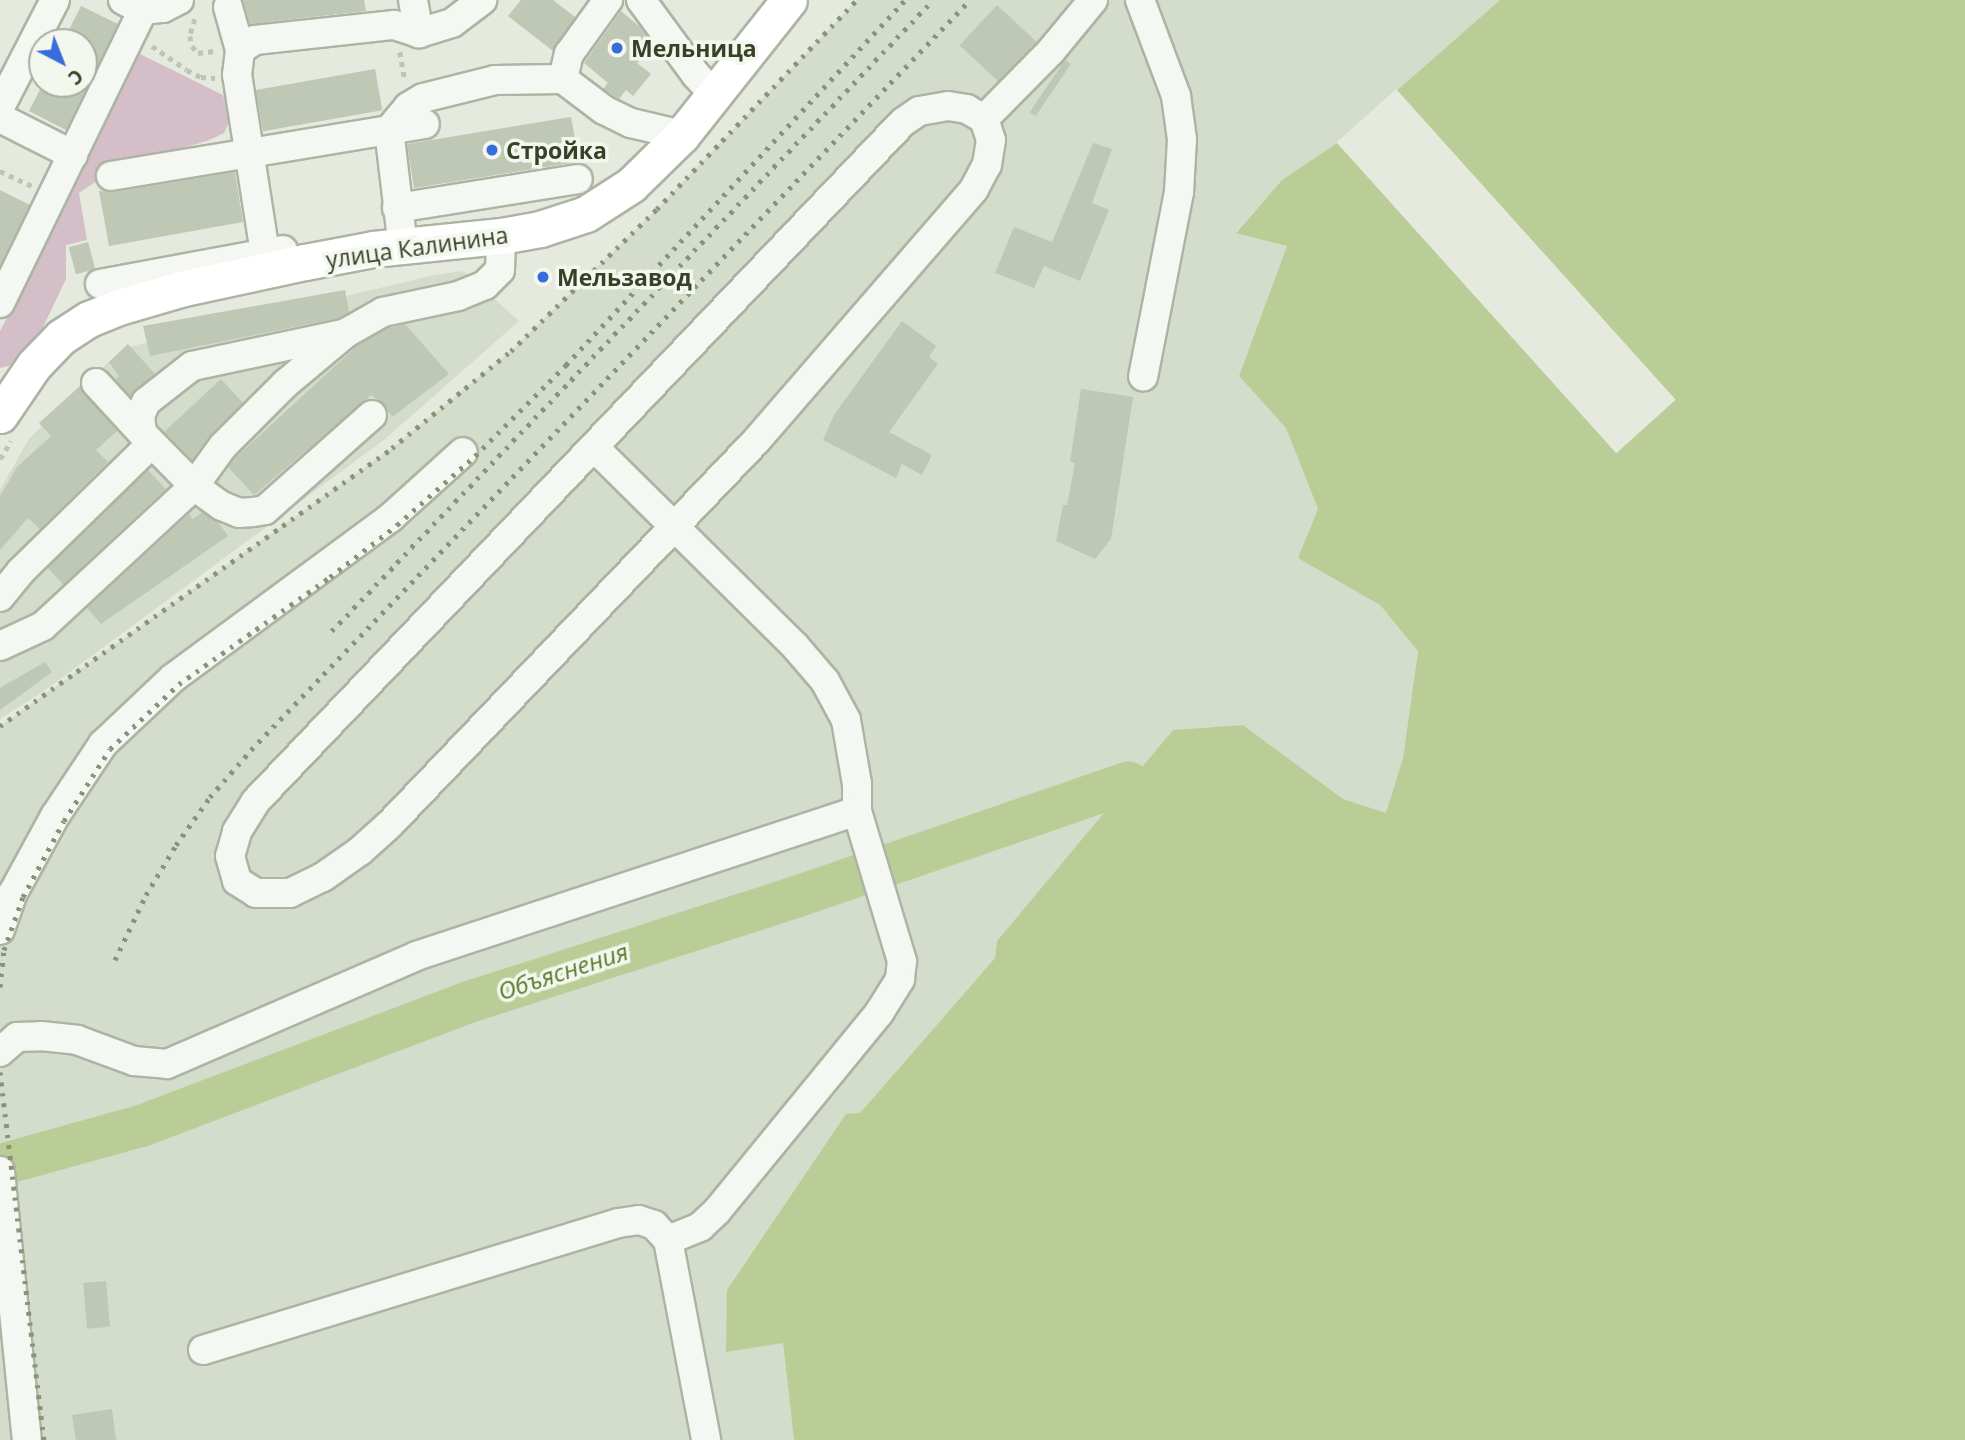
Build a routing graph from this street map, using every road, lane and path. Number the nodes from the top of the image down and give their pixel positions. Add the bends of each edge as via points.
1 (55, 0) edge
2 (413, 0) edge
3 (482, 0) edge
4 (608, 0) edge
5 (642, 0) edge
6 (789, 0) edge
7 (1093, 0) edge
8 (1140, 0) edge
9 (188, 7) edge
10 (228, 7) dead end
11 (137, 10) edge
12 (419, 33) junction
13 (237, 56) junction
14 (563, 79) junction
15 (714, 93) junction
16 (0, 107) edge
17 (0, 118) edge
18 (984, 119) junction
19 (425, 124) dead end
20 (389, 130) junction
21 (682, 135) junction
22 (249, 151) junction
23 (72, 155) junction
24 (0, 170) edge
25 (111, 176) dead end
26 (578, 179) dead end
27 (52, 195) junction
28 (400, 228) junction
29 (501, 236) junction
30 (265, 253) junction
31 (100, 284) dead end
32 (0, 303) edge
33 (346, 333) junction
34 (1143, 377) dead end
35 (96, 383) dead end
36 (0, 415) edge
37 (372, 415) dead end
38 (146, 438) junction
39 (594, 447) junction
40 (463, 452) dead end
41 (194, 485) junction
42 (674, 526) junction
43 (0, 597) edge
44 (0, 646) edge
45 (857, 811) junction
46 (0, 930) edge
47 (0, 1052) edge
48 (0, 1171) edge
49 (668, 1240) junction
50 (203, 1350) dead end
51 (27, 1440) edge
52 (706, 1440) edge

1 - 16 street
2 - 12 street
3 - 12 street via 452,23
4 - 14 street via 569,54
5 - 15 street
6 - 15 main road, улица Калинина
7 - 18 street
8 - 34 street via 1176,96 1182,139 1179,192
9 - 11 street
9 - 13 path via 192,46 206,54
10 - 13 street
11 - 13 path via 156,49 201,76
11 - 23 street
12 - 13 street via 394,25 255,40
13 - 22 street
14 - 20 street via 495,80 429,96 408,107
14 - 21 street via 631,124
15 - 21 main road, улица Калинина
17 - 23 street
18 - 39 street via 967,108 948,106 919,111 903,122
18 - 42 street via 991,140 987,165 974,189 756,441
19 - 20 street
20 - 22 street
20 - 28 street
21 - 29 main road, улица Калинина via 631,185 586,214
22 - 25 street
22 - 30 street
23 - 27 street
24 - 27 path
26 - 28 street
27 - 32 street
28 - 29 main road, улица Калинина
28 - 30 street
28 - 36 main road, улица Калинина via 305,262 180,289 89,318 61,337 34,365
29 - 33 street via 500,270 485,285 458,296 383,312
30 - 31 street
33 - 38 street via 192,366 146,402 140,416
33 - 41 street via 285,384 223,446
35 - 38 street
37 - 41 street via 265,510 239,513
38 - 41 street
38 - 43 street
39 - 42 street
39 - 42 street via 256,801 237,832 230,856 237,881 256,894 290,893 323,877 360,850
40 - 46 street via 390,518 173,678 103,744 55,816 13,893
41 - 44 street via 43,626
42 - 45 street via 825,681 846,720
45 - 47 street via 416,956 167,1064 134,1061 77,1040 41,1036 17,1037
45 - 49 street via 902,961 900,979 892,996 717,1211 699,1227
48 - 51 street
49 - 50 street via 654,1226 639,1220 618,1223
49 - 52 street

